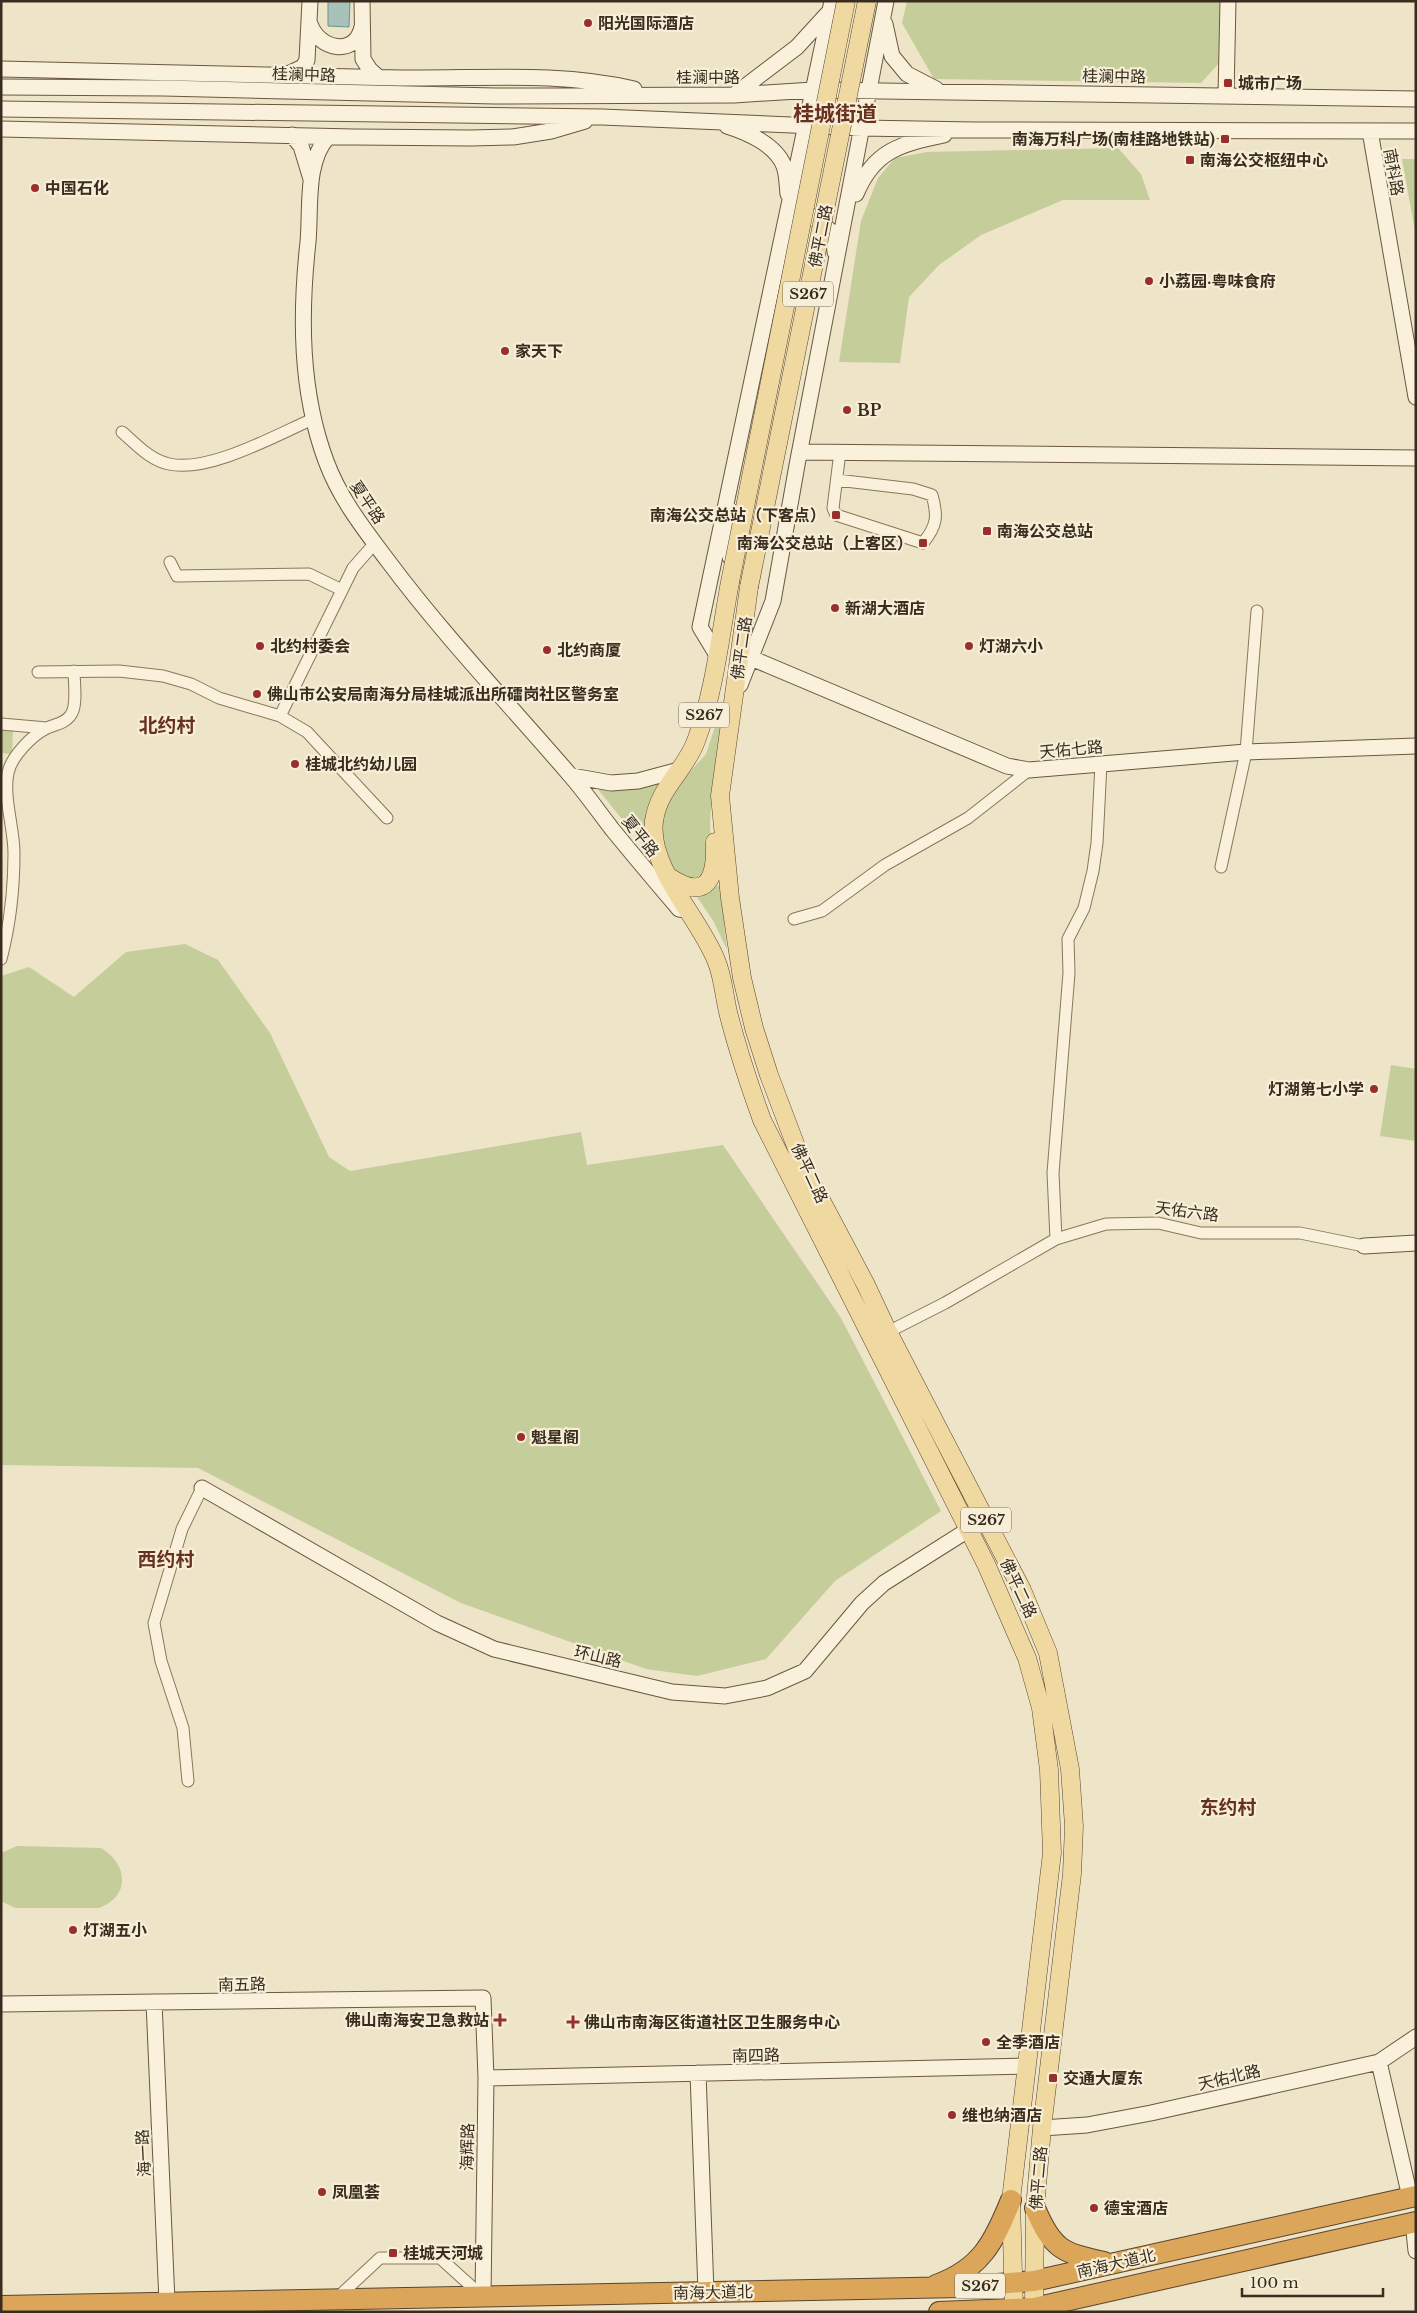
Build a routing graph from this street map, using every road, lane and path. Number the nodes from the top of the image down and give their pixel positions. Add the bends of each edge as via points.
1 (310, 1) edge
2 (362, 1) edge
3 (846, 1) edge
4 (867, 1) edge
5 (1228, 1) edge
6 (831, 6) edge
7 (884, 8) edge
8 (310, 24) junction
9 (362, 25) junction
10 (1, 70) edge
11 (237, 74) junction
12 (286, 75) junction
13 (378, 77) junction
14 (1, 87) edge
15 (163, 88) junction
16 (813, 90) junction
17 (940, 91) junction
18 (869, 92) junction
19 (658, 95) junction
20 (734, 95) junction
21 (1226, 96) junction
22 (1416, 99) edge
23 (1, 109) edge
24 (161, 110) junction
25 (602, 117) junction
26 (711, 122) junction
27 (807, 124) junction
28 (862, 128) junction
29 (1, 129) edge
30 (974, 130) junction
31 (1370, 130) junction
32 (1416, 131) edge
33 (227, 134) junction
34 (292, 135) junction
35 (328, 137) junction
36 (311, 179) junction
37 (789, 204) junction
38 (846, 218) junction
39 (780, 249) junction
40 (837, 263) junction
41 (1416, 396) edge
42 (313, 418) junction
43 (122, 432) dead end
44 (800, 452) junction
45 (840, 452) junction
46 (1416, 458) edge
47 (837, 480) junction
48 (729, 483) junction
49 (375, 543) junction
50 (170, 562) dead end
51 (709, 576) junction
52 (730, 582) junction
53 (342, 590) junction
54 (725, 608) junction
55 (1257, 611) dead end
56 (717, 655) junction
57 (751, 658) junction
58 (74, 671) junction
59 (38, 672) dead end
60 (734, 700) junction
61 (280, 716) junction
62 (1, 724) edge
63 (47, 728) junction
64 (1416, 746) edge
65 (1246, 752) junction
66 (1101, 764) junction
67 (679, 770) junction
68 (1029, 770) junction
69 (572, 776) junction
70 (720, 796) junction
71 (386, 818) dead end
72 (1221, 867) dead end
73 (669, 877) junction
74 (689, 910) junction
75 (794, 919) dead end
76 (1, 959) edge
77 (1056, 1239) junction
78 (1416, 1243) edge
79 (1364, 1246) joint
80 (888, 1332) junction
81 (202, 1488) joint
82 (968, 1530) junction
83 (188, 1781) dead end
84 (483, 1998) joint
85 (154, 2002) junction
86 (1, 2004) edge
87 (1416, 2037) edge
88 (1378, 2062) junction
89 (1027, 2066) junction
90 (698, 2073) junction
91 (486, 2078) junction
92 (1042, 2128) junction
93 (1413, 2196) edge
94 (1011, 2200) junction
95 (1035, 2208) junction
96 (1414, 2222) edge
97 (1416, 2251) edge
98 (1111, 2264) junction
99 (1034, 2281) junction
100 (1013, 2283) junction
101 (927, 2288) junction
102 (706, 2292) junction
103 (1093, 2293) junction
104 (483, 2297) junction
105 (334, 2300) junction
106 (167, 2302) junction
107 (1, 2306) edge
108 (1024, 2310) edge
109 (939, 2312) edge
110 (1067, 2312) edge

1 - 8 main road
2 - 9 main road
3 - 52 main road, 佛平二路 / S267, bridge
4 - 60 main road, 佛平二路 / S267, bridge via 749,587
5 - 21 main road
6 - 7 main road via 828,34 843,44 864,41 875,34
6 - 16 main road
6 - 20 main road via 797,47
7 - 17 main road via 892,56 907,74
7 - 18 main road
8 - 9 main road via 317,38 325,44 346,46 357,39
8 - 12 main road via 307,60 297,72
9 - 13 main road via 363,59
10 - 11 main road
11 - 12 main road
11 - 15 main road
12 - 13 main road
13 - 19 main road via 568,79 606,83
14 - 15 main road, 桂澜中路
15 - 19 main road, 桂澜中路 via 495,96
16 - 18 main road, 桂澜中路
16 - 20 main road, 桂澜中路
16 - 27 main road
17 - 18 main road, 桂澜中路
17 - 21 main road, 桂澜中路
18 - 28 main road
19 - 20 main road, 桂澜中路
21 - 22 main road, 桂澜中路
23 - 24 main road
24 - 25 main road
24 - 33 main road
25 - 26 main road
25 - 35 main road via 552,131 513,137
26 - 27 main road
26 - 37 main road via 740,130 769,146 784,165
27 - 28 main road
27 - 37 main road
28 - 30 main road
28 - 38 main road
29 - 33 main road
30 - 31 main road
30 - 38 main road via 905,143 875,162 863,177
31 - 32 main road
31 - 41 main road, 南科路
33 - 34 main road
34 - 35 main road
34 - 36 main road, 夏平路 via 302,146
35 - 36 main road, 夏平路 via 320,147
36 - 42 main road, 夏平路 via 304,326 305,367
37 - 39 main road
38 - 40 main road
39 - 40 main road via 795,220 814,217 833,233
39 - 48 main road
40 - 44 main road
42 - 43 street via 227,457 199,463 170,464 152,458
42 - 49 main road, 夏平路 via 326,462 342,498
44 - 45 main road
44 - 57 main road via 773,601
45 - 46 main road
45 - 47 street
47 - 47 street via 833,508 836,515 923,543 934,530 936,510 932,495 913,489
48 - 51 main road
48 - 52 main road
49 - 53 street via 353,568
49 - 69 main road, 夏平路 via 416,598
50 - 53 street via 177,576 309,574
51 - 54 main road
51 - 56 main road via 700,627
52 - 54 main road, 佛平二路 / S267
53 - 61 street
54 - 56 main road, 佛平二路 / S267
55 - 65 street
56 - 67 main road, 佛平二路 / S267 via 713,683 695,744
57 - 60 main road
57 - 68 main road, 天佑七路 via 1007,766
58 - 59 street
58 - 61 street via 119,671 163,676 192,684 219,698
58 - 63 street via 71,716 63,723
60 - 70 main road, 佛平二路 / S267
61 - 71 street via 307,732
62 - 63 street
63 - 76 street via 21,749 8,772 14,852 9,930
64 - 65 main road, 天佑七路
65 - 66 main road, 天佑七路
65 - 72 street
66 - 68 main road, 天佑七路
66 - 77 street via 1093,871 1084,908 1068,939 1063,1062 1053,1173
67 - 69 main road via 638,781 611,783
67 - 73 main road, 佛平二路 via 662,794 654,821 655,850
68 - 75 street via 968,818 885,865 822,910
69 - 74 main road, 夏平路 via 679,909
70 - 73 main road via 715,810 716,865 712,876 700,887 684,886
70 - 80 main road, 佛平二路 / S267 via 742,978 754,1028 805,1170
73 - 74 main road, 佛平二路
74 - 82 main road, 佛平二路 via 717,961 728,1012 762,1120
77 - 79 street, 天佑六路 via 1106,1224 1158,1223 1201,1233 1300,1232
77 - 80 street, 天佑六路
78 - 79 main road, 天佑六路
80 - 92 main road, 佛平二路 / S267 via 1022,1590 1048,1653 1058,1702 1070,1769 1074,1826 1072,1874
81 - 82 main road, 环山路 via 437,1623 494,1649 672,1692 724,1696 767,1688 805,1671 862,1603 884,1583
81 - 83 street via 182,1529 154,1623 160,1661 183,1728
82 - 89 main road, 佛平二路 via 1027,1658 1041,1708 1049,1770 1052,1854
84 - 85 main road, 南五路
84 - 91 main road, 海辉路
85 - 86 main road, 南五路
85 - 106 main road, 海一路
87 - 88 main road, 天佑北路
88 - 92 main road, 天佑北路 via 1151,2113 1087,2125
88 - 93 main road
89 - 90 main road, 南四路
89 - 94 main road, 佛平二路
90 - 91 main road, 南四路
90 - 102 main road
91 - 104 main road, 海辉路
92 - 95 main road, 佛平二路 / S267
93 - 98 highway, 南海大道北
94 - 100 main road, 佛平二路
94 - 101 highway via 996,2236 984,2253 951,2280
95 - 98 highway via 1047,2234 1064,2251
95 - 99 main road, 佛平二路 / S267
96 - 97 main road
96 - 103 highway, 南海大道北
98 - 99 highway, 南海大道北
99 - 100 highway, 南海大道北 / S267
99 - 108 main road, 佛平二路 / S267
100 - 101 highway, 南海大道北 / S267
100 - 108 main road, 佛平二路
101 - 102 highway, 南海大道北 / S267
102 - 104 highway, 南海大道北 / S267
103 - 108 highway, 南海大道北
103 - 110 highway
104 - 105 highway, 南海大道北 / S267
104 - 105 street via 440,2258 380,2258
105 - 106 highway, 南海大道北 / S267
106 - 107 highway, 南海大道北 / S267
108 - 109 highway, 南海大道北 / S267

